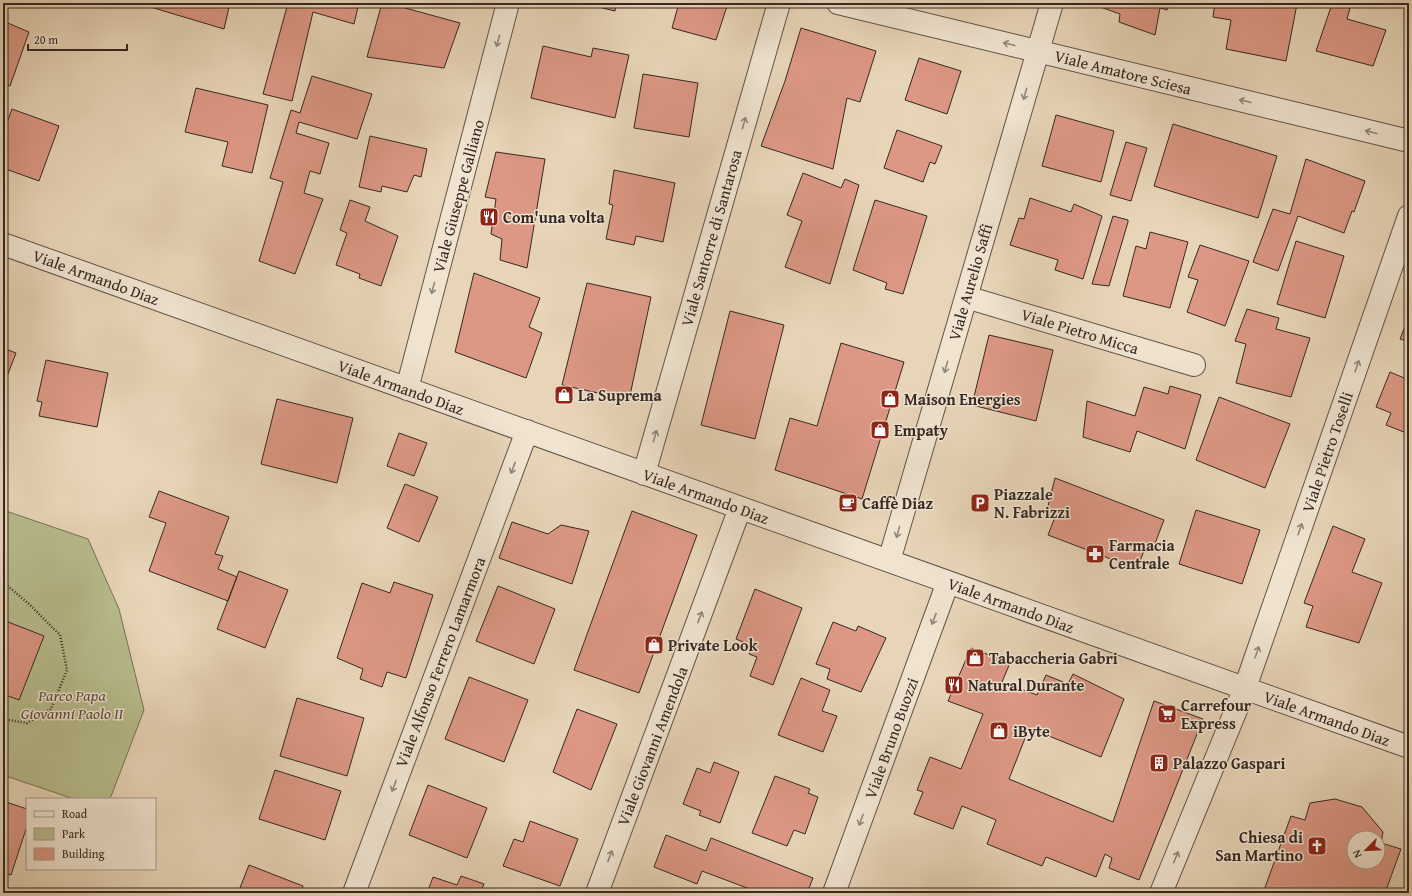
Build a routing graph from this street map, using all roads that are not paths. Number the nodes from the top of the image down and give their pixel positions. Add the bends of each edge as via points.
1 (508, 3) edge
2 (779, 3) edge
3 (838, 3) edge
4 (1052, 3) edge
5 (1038, 51) junction
6 (1409, 141) edge
7 (1409, 216) edge
8 (3, 244) edge
9 (966, 297) junction
10 (1194, 365) dead end
11 (407, 389) junction
12 (527, 431) junction
13 (644, 474) junction
14 (740, 508) junction
15 (889, 561) junction
16 (948, 582) junction
17 (1245, 688) junction
18 (1409, 747) edge
19 (354, 893) edge
20 (596, 893) edge
21 (834, 893) edge
22 (1161, 893) edge

1 -> 11 street, Viale Giuseppe Galliano
13 -> 2 street, Viale Santorre di Santarosa
5 -> 3 street, Viale Amatore Sciesa
4 - 5 street, Viale Aurelio Saffi
6 -> 5 street, Viale Amatore Sciesa
5 -> 9 street, Viale Aurelio Saffi
17 -> 7 street, Viale Pietro Toselli
8 - 11 street, Viale Armando Diaz
9 - 10 street, Viale Pietro Micca
9 -> 15 street, Viale Aurelio Saffi
11 - 12 street, Viale Armando Diaz
12 - 13 street, Viale Armando Diaz
12 -> 19 street, Viale Alfonso Ferrero Lamarmora
13 - 14 street, Viale Armando Diaz
14 - 15 street, Viale Armando Diaz
20 -> 14 street, Viale Giovanni Amendola
15 - 16 street, Viale Armando Diaz
16 - 17 street, Viale Armando Diaz
16 -> 21 street, Viale Bruno Buozzi
17 - 18 street, Viale Armando Diaz
22 -> 17 street, Viale Pietro Toselli

